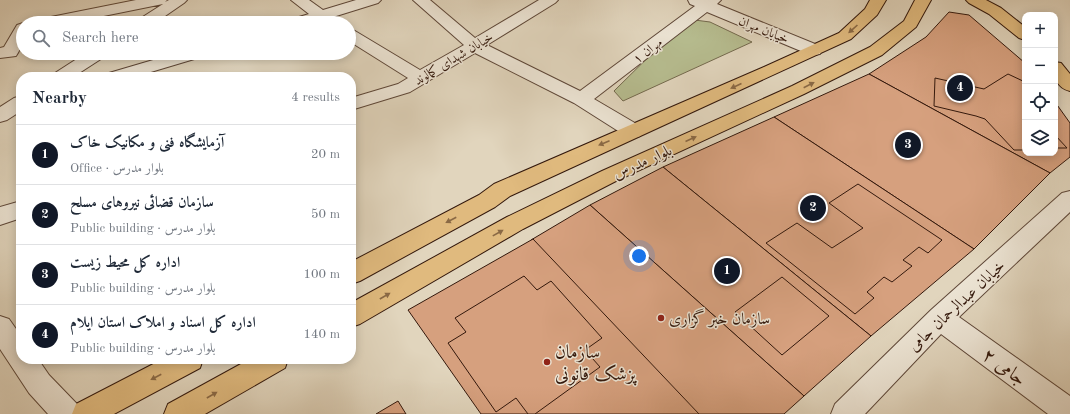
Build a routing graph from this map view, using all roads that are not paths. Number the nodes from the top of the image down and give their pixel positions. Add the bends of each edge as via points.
1 (159, 0) edge
2 (179, 0) edge
3 (299, 0) edge
4 (373, 0) edge
5 (421, 0) edge
6 (550, 0) edge
7 (878, 0) edge
8 (935, 0) edge
9 (974, 0) edge
10 (991, 0) edge
11 (704, 2) edge
12 (919, 7) edge
13 (80, 16) edge
14 (155, 16) edge
15 (321, 16) edge
16 (333, 16) edge
17 (1022, 31) edge
18 (1022, 32) edge
19 (356, 38) edge
20 (16, 41) edge
21 (475, 46) junction
22 (814, 50) junction
23 (0, 53) edge
24 (87, 60) edge
25 (172, 60) edge
26 (1058, 70) edge
27 (68, 72) edge
28 (132, 72) edge
29 (420, 78) junction
30 (1070, 84) edge
31 (581, 99) junction
32 (356, 102) edge
33 (633, 131) junction
34 (1070, 199) edge
35 (16, 211) edge
36 (0, 216) edge
37 (356, 271) edge
38 (356, 313) edge
39 (940, 318) junction
40 (0, 327) edge
41 (16, 351) edge
42 (25, 364) edge
43 (181, 364) edge
44 (266, 364) edge
45 (1070, 413) edge
46 (67, 414) edge
47 (86, 414) edge
48 (178, 414) edge
49 (844, 414) edge

1 - 13 street
2 - 14 street
3 - 15 street
4 - 16 street
5 - 21 street
6 - 21 street, خیابان شهدای کمالوند
7 -> 22 main road, بلوار مدرس via 871,12 845,36
8 - 12 main road, بلوار مدرس
9 - 18 main road via 995,11
10 - 17 main road
11 - 22 street, خیابان مهران
11 - 31 street, مهران ۱
38 -> 12 main road, بلوار مدرس via 515,223 609,176 798,90 876,50 910,24
19 - 29 street
20 - 23 street via 10,52
21 - 29 street, خیابان شهدای کمالوند
21 - 31 street
22 -> 33 main road, بلوار مدرس
24 - 27 street
25 - 28 street
26 - 30 main road
29 - 32 street, خیابان شهدای کمالوند via 404,88
31 - 33 street
33 -> 37 main road, بلوار مدرس via 502,190 487,201
34 - 39 street, خیابان عبدالرحمان جامی
35 - 36 street
39 - 45 street, جامی ۲
39 - 49 street, خیابان عبدالرحمان جامی
40 - 41 street
42 - 46 street via 39,384
43 -> 47 main road
48 -> 44 main road

